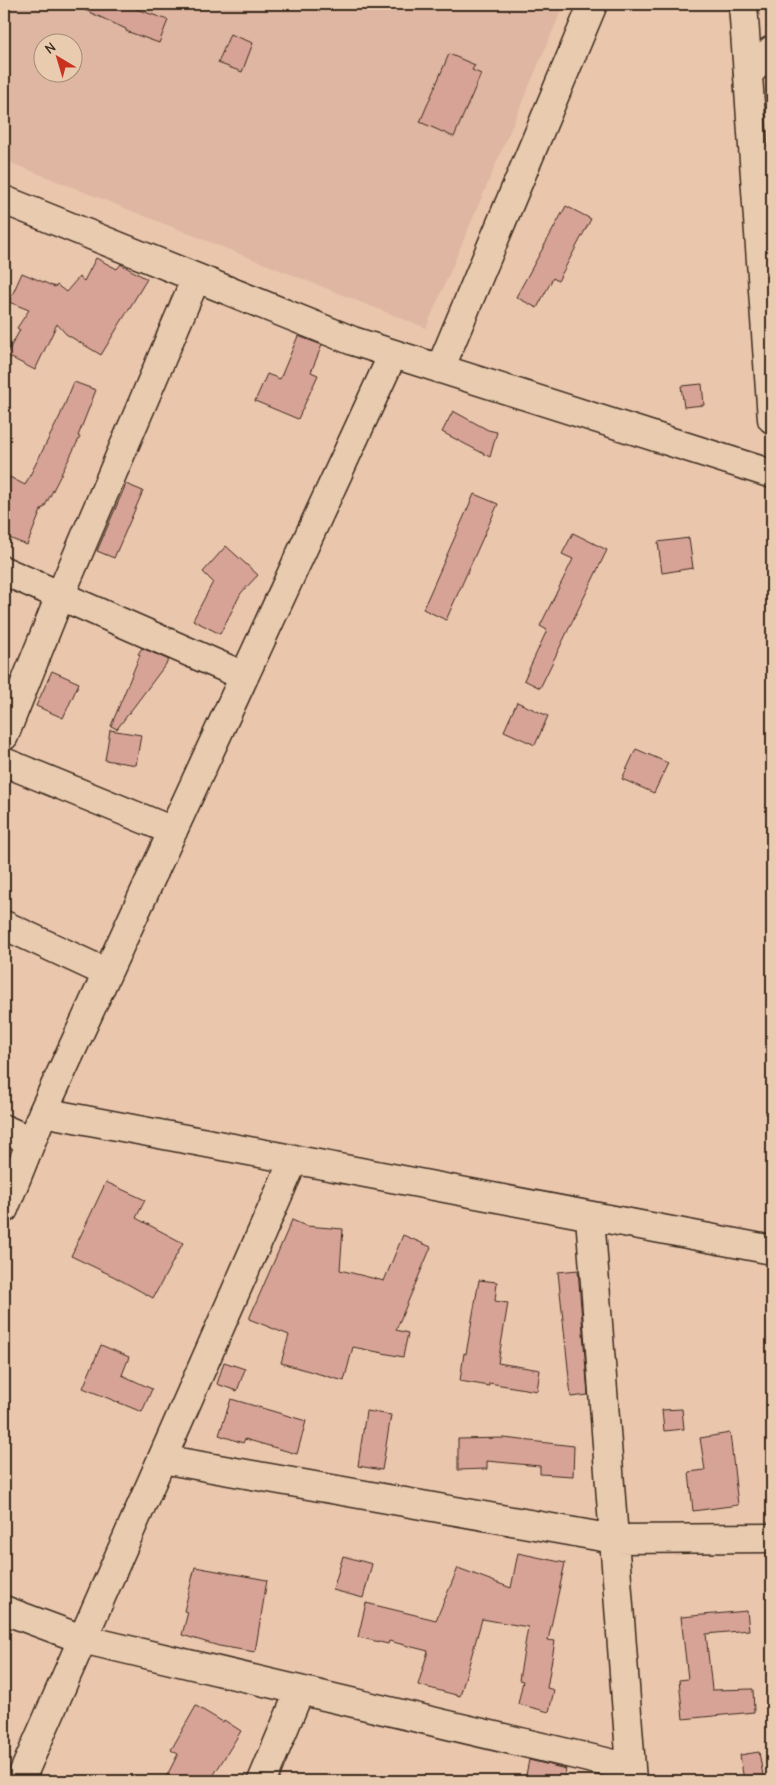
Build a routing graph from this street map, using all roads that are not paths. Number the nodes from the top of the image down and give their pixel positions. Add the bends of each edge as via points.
1 (593, 4) edge
2 (743, 4) edge
3 (772, 50) edge
4 (748, 74) junction
5 (5, 204) edge
6 (196, 278) junction
7 (393, 354) junction
8 (440, 369) junction
9 (772, 418) edge
10 (772, 474) edge
11 (4, 570) edge
12 (60, 596) junction
13 (244, 676) junction
14 (4, 736) edge
15 (4, 762) edge
16 (172, 831) junction
17 (4, 924) edge
18 (107, 973) junction
19 (43, 1112) junction
20 (4, 1129) edge
21 (31, 1142) junction
22 (294, 1159) junction
23 (4, 1209) edge
24 (590, 1216) junction
25 (772, 1250) edge
26 (162, 1459) junction
27 (772, 1538) edge
28 (614, 1539) junction
29 (4, 1610) edge
30 (82, 1639) junction
31 (300, 1690) junction
32 (631, 1774) edge
33 (20, 1781) edge
34 (262, 1781) edge

1 - 8 street
2 - 4 street
3 - 4 street
4 - 9 street
5 - 6 street
6 - 7 street
6 - 12 street
7 - 8 street
7 - 13 street
8 - 10 street
11 - 12 street
12 - 13 street
12 - 14 street
13 - 16 street
15 - 16 street
16 - 18 street
17 - 18 street
18 - 19 street
19 - 21 street
19 - 22 street
20 - 21 street
21 - 23 street
22 - 24 street
22 - 26 street
24 - 25 street
24 - 28 street
26 - 28 street
26 - 30 street
27 - 28 street
28 - 32 street
29 - 30 street
30 - 31 street
30 - 33 street
31 - 32 street
31 - 34 street

